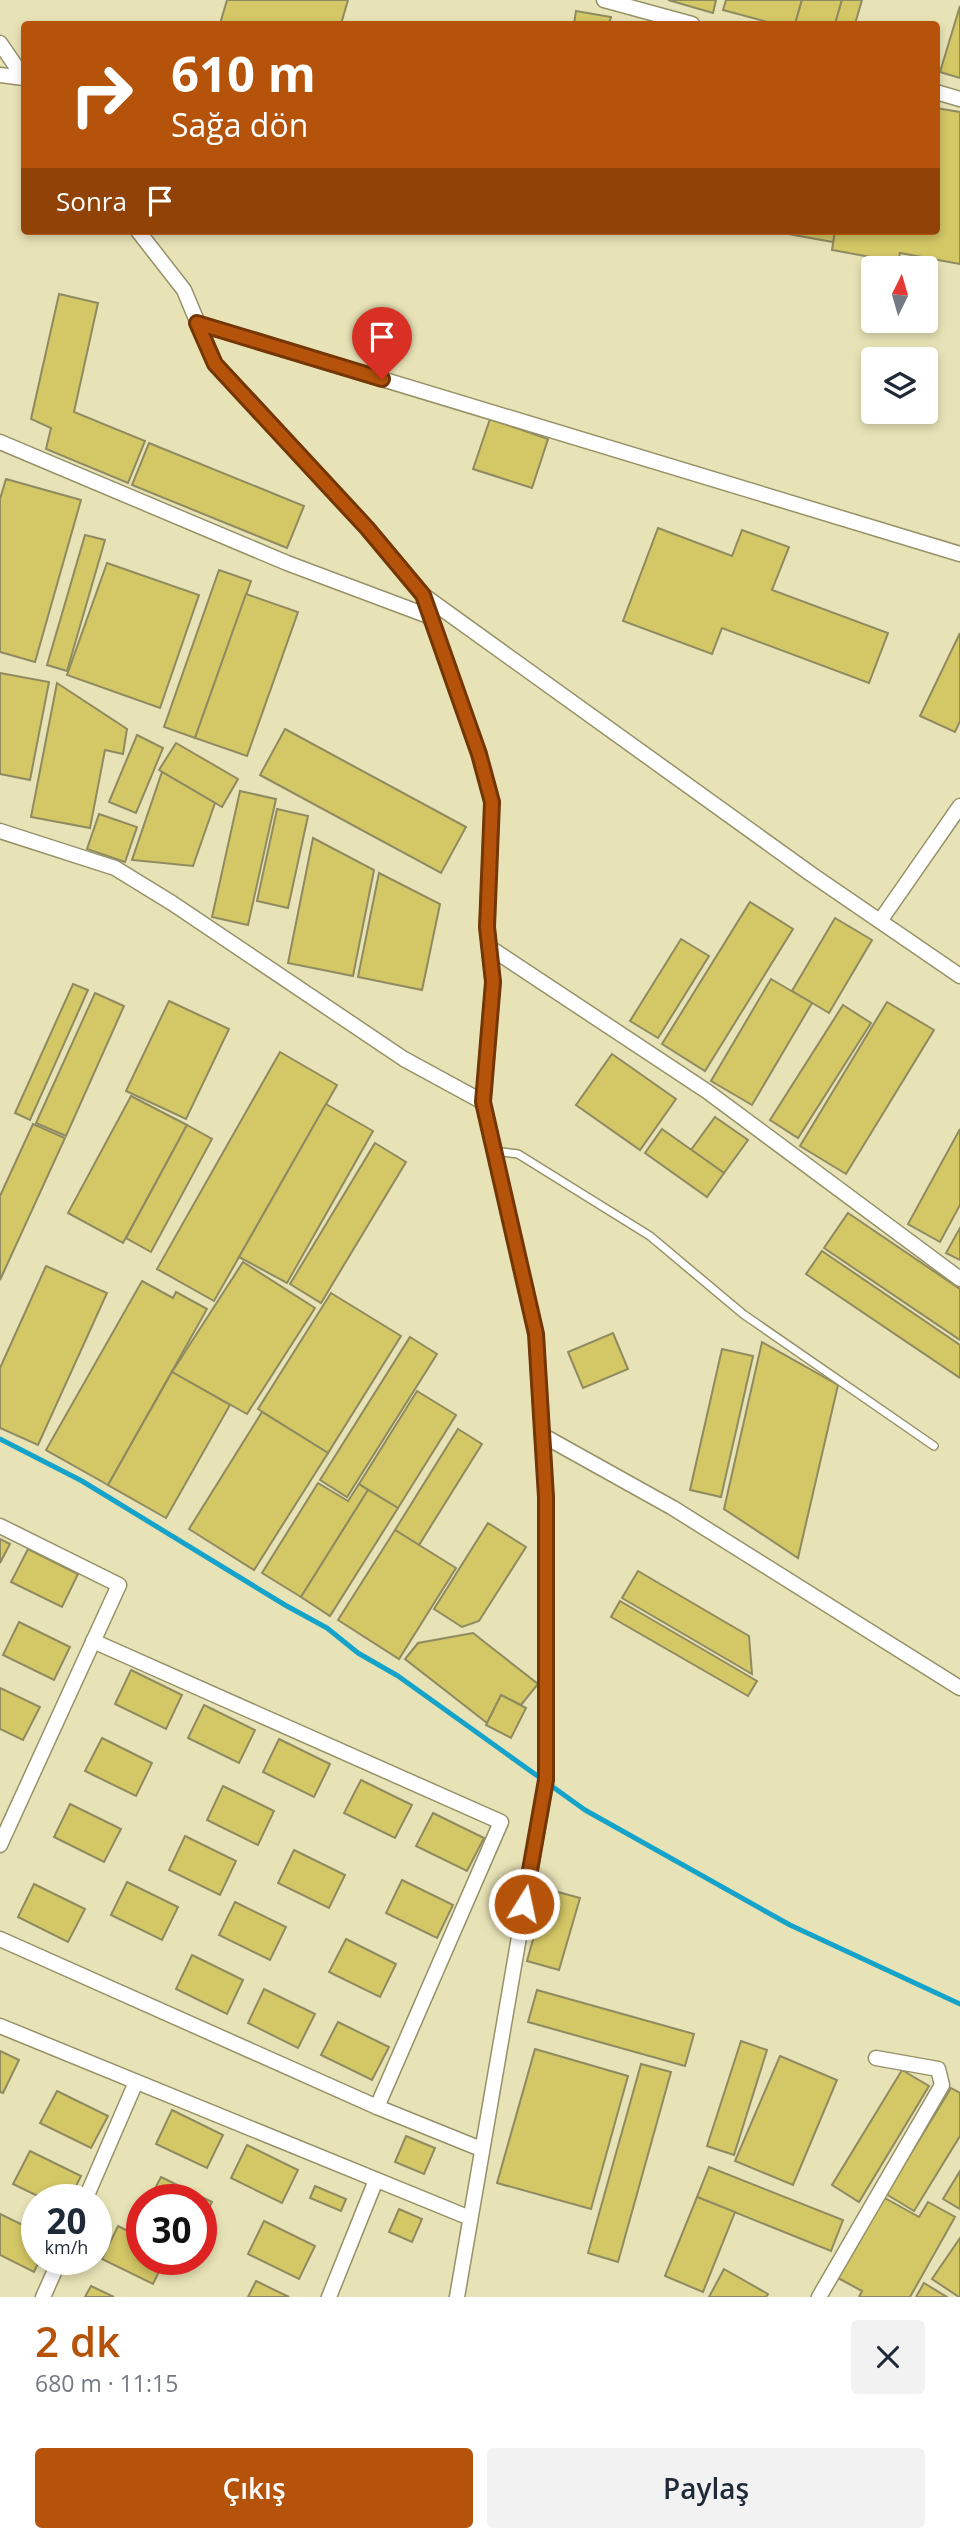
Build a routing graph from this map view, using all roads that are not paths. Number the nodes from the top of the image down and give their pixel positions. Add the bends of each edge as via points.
1 (604, 0) edge
2 (681, 21) edge
3 (0, 43) edge
4 (21, 74) edge
5 (0, 75) edge
6 (21, 78) edge
7 (940, 93) edge
8 (960, 99) edge
9 (141, 235) edge
10 (197, 323) junction
11 (0, 442) edge
12 (960, 554) edge
13 (423, 595) junction
14 (431, 617) junction
15 (960, 806) edge
16 (0, 831) edge
17 (880, 921) junction
18 (489, 947) junction
19 (960, 976) edge
20 (483, 1102) junction
21 (495, 1151) junction
22 (960, 1279) edge
23 (542, 1435) junction
24 (934, 1446) dead end
25 (0, 1526) edge
26 (93, 1641) junction
27 (960, 1688) edge
28 (0, 1844) edge
29 (0, 1939) edge
30 (0, 2026) edge
31 (876, 2058) dead end
32 (136, 2082) junction
33 (377, 2107) junction
34 (481, 2149) junction
35 (376, 2180) junction
36 (92, 2184) edge
37 (470, 2218) junction
38 (53, 2275) edge
39 (43, 2297) edge
40 (329, 2297) edge
41 (457, 2297) edge
42 (819, 2297) edge

1 - 2 street
3 - 4 street
5 - 6 street
7 - 8 street
9 - 10 street via 184,290
10 - 12 street
10 - 13 street via 215,364
11 - 14 street via 287,563
13 - 14 street
13 - 17 street
14 - 18 street via 492,802
15 - 17 street
16 - 20 street via 114,868 404,1059
17 - 19 street
18 - 20 street via 493,982
18 - 22 street via 708,1092
20 - 21 street
21 - 23 street via 536,1334
21 - 24 lane via 518,1154 650,1236 743,1314
23 - 27 street via 673,1508
23 - 34 street via 545,1787
25 - 26 street via 119,1585
26 - 28 street
26 - 33 street via 501,1822
29 - 33 street
30 - 32 street
31 - 42 street via 938,2069 942,2085
32 - 35 street
32 - 36 street
33 - 34 street
34 - 37 street
35 - 37 street
35 - 40 street
37 - 41 street
38 - 39 street

